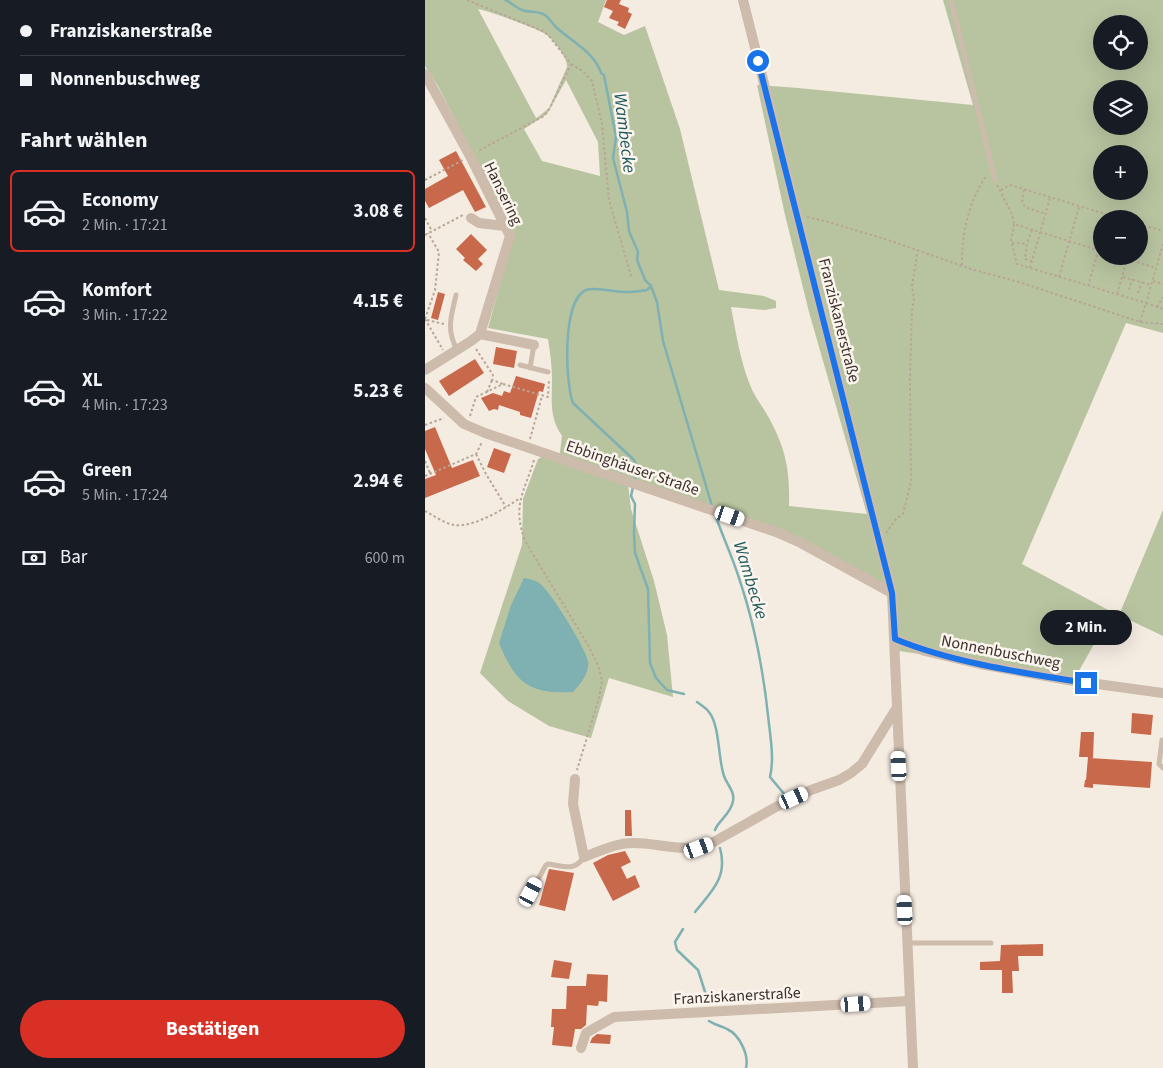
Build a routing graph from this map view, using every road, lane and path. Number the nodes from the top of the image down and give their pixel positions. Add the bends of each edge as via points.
1 (467, 0) edge
2 (743, 0) edge
3 (951, 0) edge
4 (571, 64) junction
5 (425, 74) edge
6 (470, 156) junction
7 (992, 168) junction
8 (425, 180) edge
9 (995, 180) joint
10 (1000, 190) junction
11 (1024, 190) junction
12 (1050, 198) junction
13 (1080, 206) junction
14 (1093, 210) edge
15 (1045, 214) junction
16 (798, 216) junction
17 (425, 218) edge
18 (471, 218) joint
19 (1014, 224) junction
20 (505, 226) junction
21 (1148, 227) edge
22 (1031, 230) junction
23 (432, 231) junction
24 (1163, 231) edge
25 (428, 233) junction
26 (1040, 233) junction
27 (425, 234) edge
28 (1069, 241) junction
29 (1012, 242) junction
30 (1027, 244) junction
31 (1163, 244) edge
32 (918, 249) junction
33 (1093, 249) edge
34 (1032, 261) junction
35 (962, 265) junction
36 (1096, 265) edge
37 (1126, 265) edge
38 (1148, 265) edge
39 (1030, 268) junction
40 (1156, 268) junction
41 (1059, 277) junction
42 (1123, 277) junction
43 (632, 279) dead end
44 (1132, 279) junction
45 (1152, 281) junction
46 (1142, 282) junction
47 (1163, 284) edge
48 (1151, 285) junction
49 (1089, 286) junction
50 (1129, 290) dead end
51 (1138, 293) dead end
52 (1117, 294) junction
53 (456, 295) dead end
54 (1163, 297) edge
55 (1146, 303) junction
56 (1157, 307) junction
57 (1163, 308) edge
58 (425, 319) edge
59 (1140, 322) junction
60 (1163, 324) edge
61 (449, 325) junction
62 (480, 334) junction
63 (471, 342) junction
64 (534, 345) joint
65 (458, 350) junction
66 (446, 356) junction
67 (520, 365) dead end
68 (530, 368) junction
69 (425, 370) edge
70 (548, 372) joint
71 (491, 380) junction
72 (503, 384) junction
73 (425, 388) edge
74 (487, 392) junction
75 (541, 396) junction
76 (453, 414) junction
77 (464, 424) junction
78 (425, 425) edge
79 (485, 433) junction
80 (532, 449) junction
81 (476, 454) junction
82 (425, 461) edge
83 (430, 474) junction
84 (425, 476) edge
85 (520, 498) junction
86 (507, 507) junction
87 (425, 511) edge
88 (880, 543) junction
89 (892, 593) junction
90 (895, 639) junction
91 (1163, 693) edge
92 (897, 709) junction
93 (1162, 740) edge
94 (1163, 768) edge
95 (575, 779) joint
96 (584, 857) junction
97 (523, 899) dead end
98 (907, 943) junction
99 (991, 943) dead end
100 (909, 1001) junction
101 (581, 1048) dead end
102 (913, 1068) edge

1 - 4 path via 543,31
2 - 16 street, Franziskanerstraße
3 - 7 lane
4 - 6 path via 544,116
4 - 43 path via 592,80 602,124 609,200
5 - 6 street, Hansering
6 - 8 path
6 - 20 street, Hansering
7 - 9 lane
7 - 35 path via 968,212
9 - 10 path
10 - 11 path via 1010,185
10 - 19 path via 1013,214
11 - 12 path
11 - 15 path via 1022,202 1025,208
12 - 13 path
12 - 15 path
13 - 14 path
13 - 28 path
15 - 26 path
16 - 32 path
16 - 88 street, Franziskanerstraße
17 - 23 path
18 - 20 street via 479,223
18 - 23 path via 465,214
19 - 22 path
19 - 29 path
20 - 62 street, Hansering via 509,236
21 - 24 path
22 - 26 path
22 - 30 path
23 - 25 path
25 - 27 path
25 - 58 path via 439,252 435,290
26 - 28 path
26 - 34 path
28 - 33 path
28 - 41 path
29 - 30 path
29 - 39 path via 1017,264
30 - 34 path via 1025,259
31 - 40 path
32 - 35 path
32 - 88 path via 912,286 911,482 903,514
34 - 39 path
35 - 59 path
36 - 49 path
37 - 42 path
38 - 40 path
39 - 41 path
40 - 45 path
41 - 49 path
42 - 44 path
42 - 52 path
44 - 46 path
44 - 50 path
45 - 47 path
45 - 48 path
46 - 48 path
46 - 51 path
48 - 55 path
49 - 52 path
52 - 55 path
53 - 61 lane
54 - 56 path
55 - 56 path
55 - 59 path
56 - 57 path
58 - 61 path
58 - 66 path
59 - 60 path
61 - 65 lane via 451,338
62 - 63 street
62 - 64 street
63 - 65 street
63 - 71 path via 493,375
64 - 68 lane
65 - 66 street
66 - 69 street
67 - 68 lane
68 - 70 lane
70 - 75 path via 548,397
71 - 72 path
71 - 74 path
72 - 74 path
72 - 75 path
73 - 76 street, Ebbinghäuser Straße
74 - 77 path via 476,397 470,417
75 - 80 path
76 - 77 street, Ebbinghäuser Straße
76 - 78 path
77 - 79 street, Ebbinghäuser Straße
79 - 80 street, Ebbinghäuser Straße
79 - 81 path
80 - 85 path
80 - 89 street, Ebbinghäuser Straße via 776,532
81 - 83 path
81 - 86 path
82 - 83 path
83 - 84 path
85 - 86 path
85 - 95 path via 519,524 525,541 588,645 602,680
86 - 87 path via 463,525 445,522
88 - 89 street, Franziskanerstraße
89 - 90 street, Franziskanerstraße
90 - 91 street, Nonnenbuschweg via 925,651 980,664
90 - 92 street, Franziskanerstraße
92 - 96 street via 862,764 839,780 776,807 710,844 683,849 631,843 615,845
92 - 98 street, Franziskanerstraße
93 - 94 lane via 1159,764
95 - 96 street via 573,804
96 - 97 lane via 575,866 546,865 531,892
98 - 99 lane
98 - 100 street, Franziskanerstraße
100 - 101 street, Franziskanerstraße via 614,1017 586,1033
100 - 102 street, Franziskanerstraße

